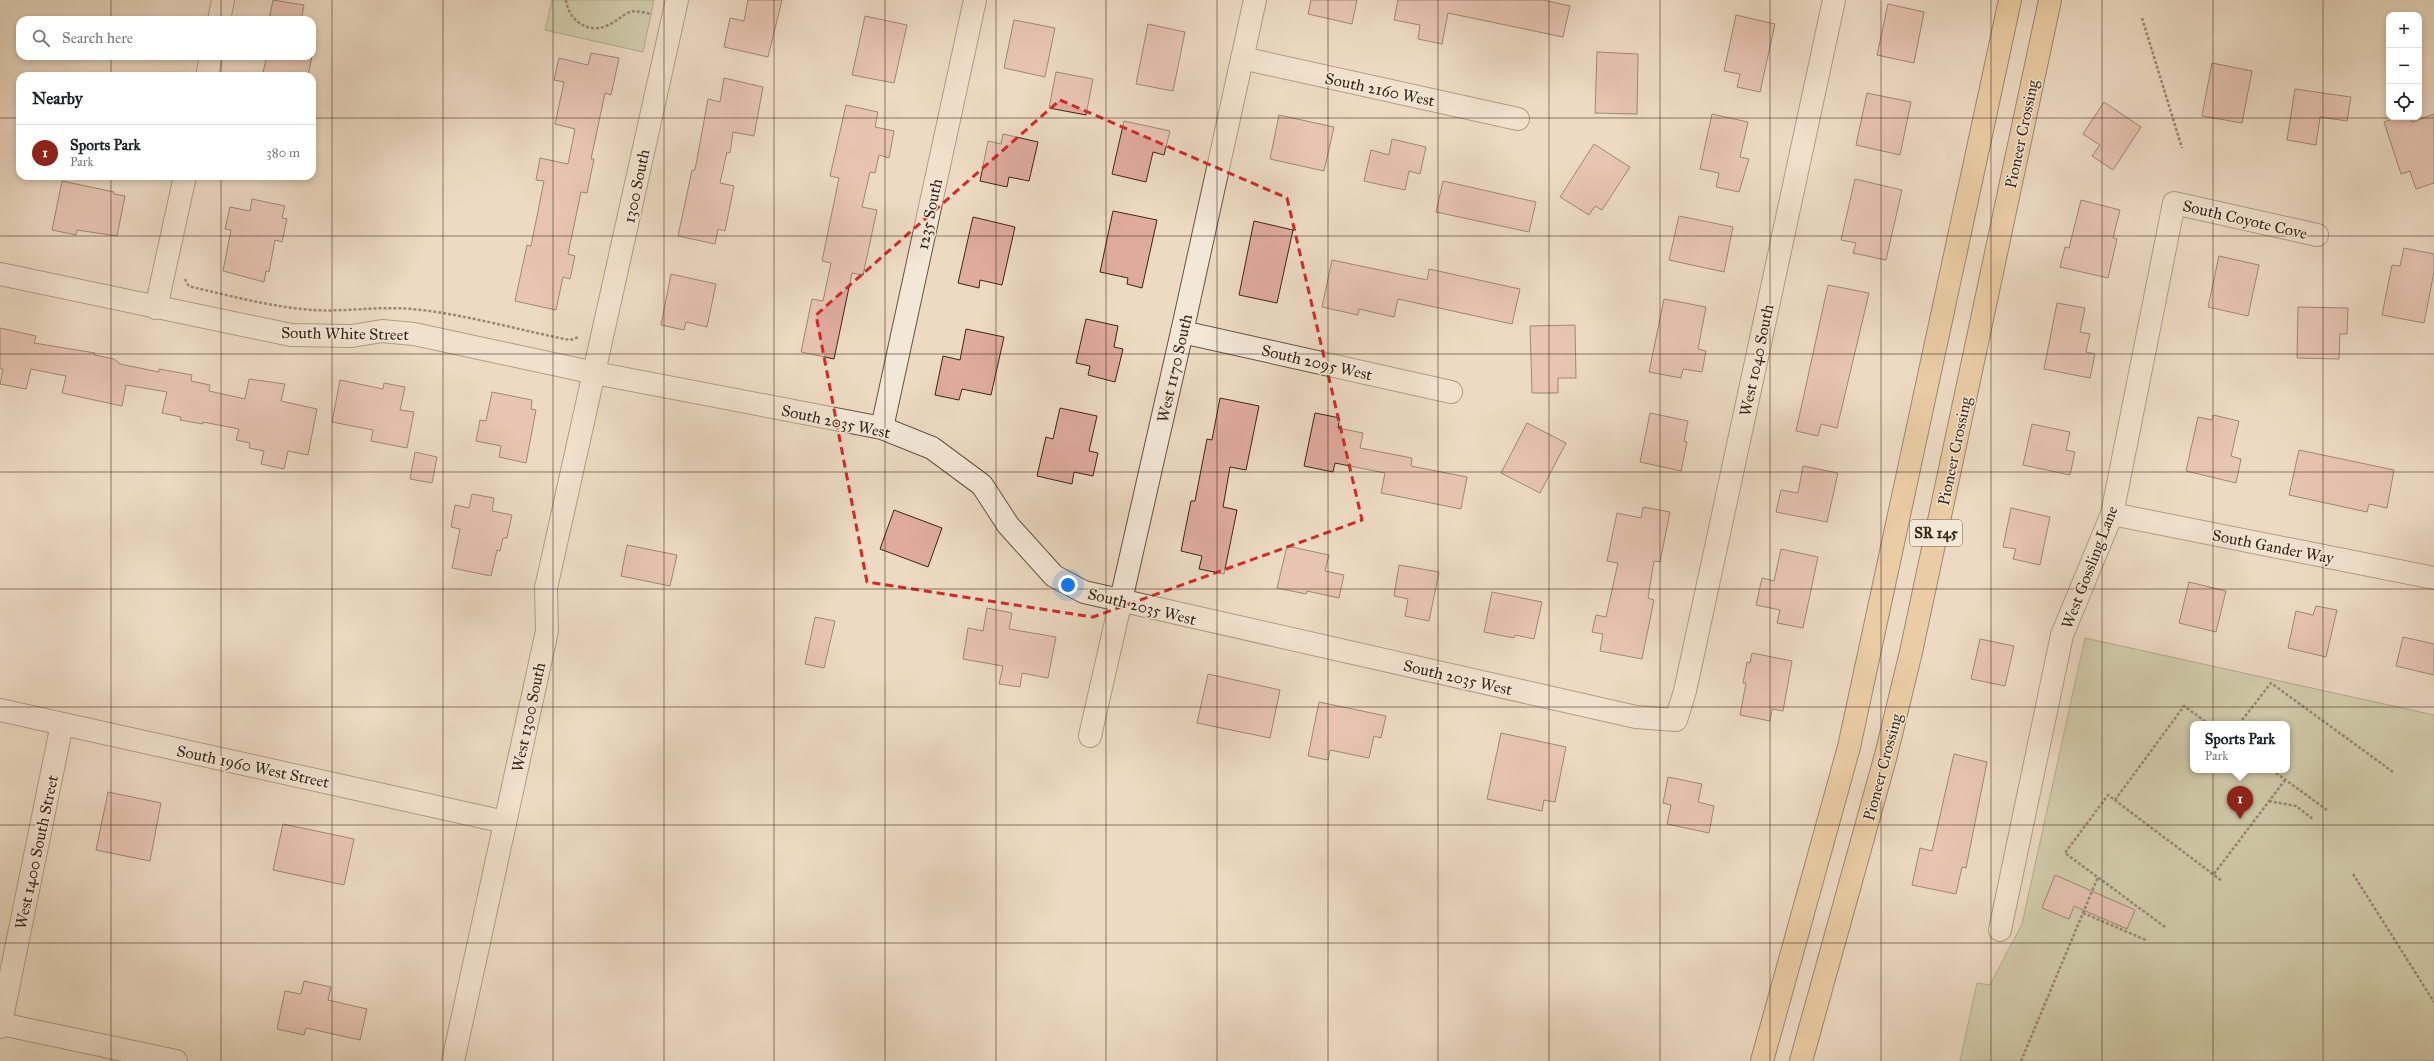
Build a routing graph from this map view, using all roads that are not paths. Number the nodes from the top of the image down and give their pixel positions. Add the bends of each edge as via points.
1 (223, 0) edge
2 (677, 0) edge
3 (975, 0) edge
4 (1255, 0) edge
5 (1834, 0) edge
6 (2010, 0) edge
7 (2050, 0) edge
8 (220, 16) edge
9 (1242, 58) junction
10 (210, 60) edge
11 (208, 72) edge
12 (1518, 119) dead end
13 (184, 180) edge
14 (2174, 202) joint
15 (2317, 235) dead end
16 (0, 274) edge
17 (156, 308) junction
18 (1182, 332) junction
19 (595, 373) junction
20 (1450, 392) dead end
21 (882, 428) junction
22 (2112, 514) junction
23 (2434, 578) edge
24 (1121, 602) junction
25 (0, 710) edge
26 (1676, 720) joint
27 (62, 724) junction
28 (1090, 736) dead end
29 (505, 822) junction
30 (2000, 930) dead end
31 (0, 1026) edge
32 (176, 1061) edge
33 (453, 1061) edge
34 (1762, 1061) edge
35 (1801, 1061) edge

1 - 8 street
2 - 19 street, 1300 South
3 - 21 street, 1235 South
4 - 9 street, West 1170 South
5 - 26 street, West 1040 South via 1689,676
6 - 34 highway, SR 145 via 1852,731
7 - 35 highway, Pioneer Crossing / SR 145 via 1911,652 1882,770
9 - 12 street, South 2160 West
9 - 18 street, West 1170 South
10 - 11 street
13 - 17 street
14 - 15 street, South Coyote Cove
14 - 22 street, West Gossling Lane
16 - 17 street, South White Street
17 - 19 street, South White Street via 292,335 352,336 382,331 414,334
18 - 20 street, South 2095 West
18 - 24 street, West 1170 South
19 - 21 street, South 2035 West
19 - 29 street, West 1300 South via 546,588 547,631
21 - 24 street, South 2035 West via 932,448 982,485 1008,525 1054,576 1084,592
22 - 23 street, South Gander Way
22 - 30 street, West Gossling Lane via 2062,635
24 - 26 street, South 2035 West via 1636,716
24 - 28 street, West 1170 South
25 - 27 street, South 1960 West Street
27 - 29 street, South 1960 West Street
27 - 31 street, West 1400 South Street
29 - 33 street, West 1300 South
31 - 32 street

